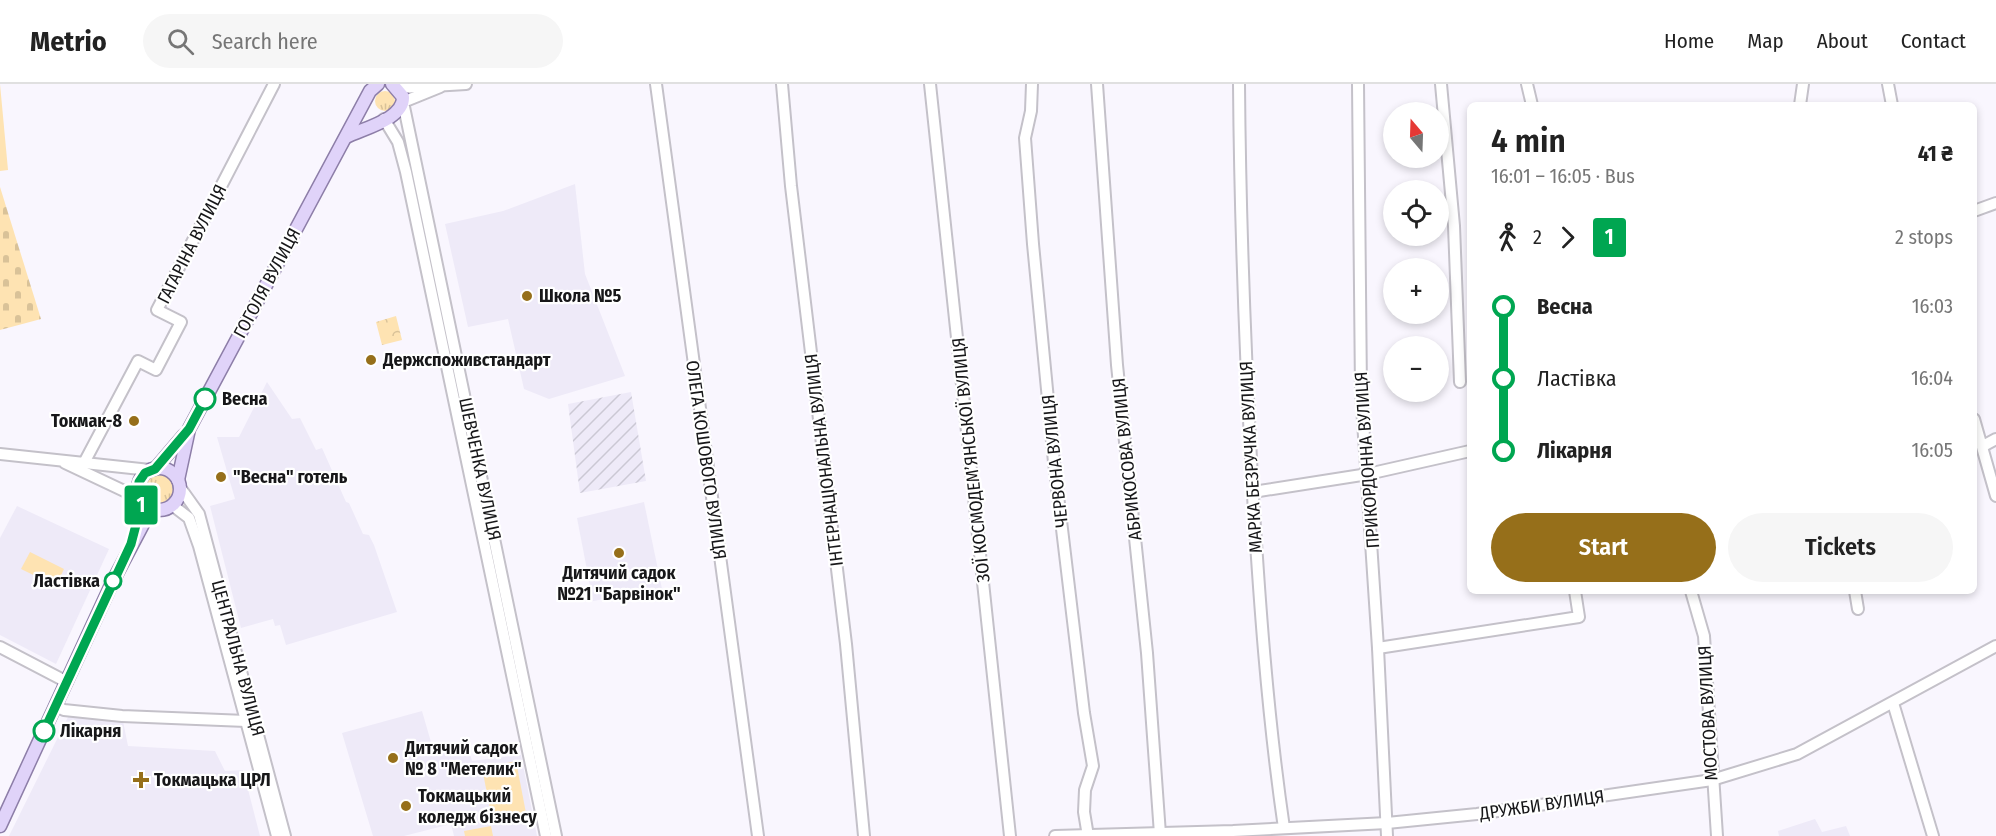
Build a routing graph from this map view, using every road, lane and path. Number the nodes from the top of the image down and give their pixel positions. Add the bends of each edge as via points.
1 (274, 84) edge
2 (466, 84) edge
3 (656, 84) edge
4 (782, 84) edge
5 (930, 84) edge
6 (1032, 84) edge
7 (1097, 84) edge
8 (1239, 84) edge
9 (1358, 84) edge
10 (1441, 84) edge
11 (1527, 84) edge
12 (1803, 84) edge
13 (1888, 84) edge
14 (397, 86) edge
15 (440, 87) junction
16 (373, 88) edge
17 (404, 102) junction
18 (1531, 102) edge
19 (1800, 102) edge
20 (1891, 102) edge
21 (384, 119) junction
22 (345, 137) junction
23 (1996, 203) edge
24 (1977, 210) edge
25 (456, 381) junction
26 (1460, 382) dead end
27 (1977, 428) edge
28 (189, 429) junction
29 (1996, 439) edge
30 (1983, 446) junction
31 (1467, 452) edge
32 (0, 454) edge
33 (63, 461) junction
34 (85, 461) junction
35 (152, 469) junction
36 (1368, 474) junction
37 (178, 483) junction
38 (1253, 492) junction
39 (1996, 496) edge
40 (144, 503) junction
41 (172, 505) junction
42 (1575, 594) edge
43 (1692, 594) edge
44 (1856, 594) edge
45 (501, 600) junction
46 (1858, 609) dead end
47 (1996, 646) edge
48 (0, 647) edge
49 (1378, 648) junction
50 (236, 665) junction
51 (67, 682) junction
52 (1893, 703) junction
53 (56, 706) junction
54 (246, 720) junction
55 (1712, 780) junction
56 (1387, 823) junction
57 (0, 826) edge
58 (1284, 828) junction
59 (1161, 834) junction
60 (277, 836) edge
61 (285, 836) edge
62 (546, 836) edge
63 (556, 836) edge
64 (758, 836) edge
65 (864, 836) edge
66 (1010, 836) edge
67 (1055, 836) edge
68 (1087, 836) edge
69 (1387, 836) edge
70 (1717, 836) edge
71 (1933, 836) edge

1 - 34 street, ГАГАРІНА ВУЛИЦЯ via 157,310 181,322 156,370 138,361
2 - 15 street
3 - 64 street, ОЛЕГА КОШОВОГО ВУЛИЦЯ
4 - 65 street, ІНТЕРНАЦІОНАЛЬНА ВУЛИЦЯ
5 - 66 street, ЗОЇ КОСМОДЕМ’ЯНСЬКОЇ ВУЛИЦЯ
6 - 68 street, ЧЕРВОНА ВУЛИЦЯ via 1032,111 1025,138 1032,232 1055,474 1093,766 1085,790
7 - 59 street, АБРИКОСОВА ВУЛИЦЯ via 1117,365
8 - 38 street, МАРКА БЕЗРУЧКА ВУЛИЦЯ
9 - 36 street, ПРИКОРДОННА ВУЛИЦЯ via 1361,391
10 - 26 street via 1454,226
11 - 18 street
12 - 19 street
13 - 20 street
14 - 15 street
14 - 17 main road
15 - 17 street
16 - 21 main road, ГОГОЛЯ ВУЛИЦЯ via 372,113
16 - 22 main road, ГОГОЛЯ ВУЛИЦЯ
17 - 21 main road via 397,114
17 - 25 street, ШЕВЧЕНКА ВУЛИЦЯ
21 - 22 main road
21 - 25 street, ШЕВЧЕНКА ВУЛИЦЯ via 398,142
22 - 28 main road, ГОГОЛЯ ВУЛИЦЯ
23 - 24 street
25 - 45 street, ШЕВЧЕНКА ВУЛИЦЯ
27 - 30 street
28 - 35 main road, ГОГОЛЯ ВУЛИЦЯ
28 - 37 main road, ГОГОЛЯ ВУЛИЦЯ
29 - 30 street
30 - 39 street
31 - 36 street
32 - 33 street
33 - 34 street
33 - 40 street
34 - 35 street
35 - 37 main road via 171,472
35 - 40 main road via 139,482
36 - 38 street
36 - 49 street, ПРИКОРДОННА ВУЛИЦЯ
37 - 41 main road via 178,496
37 - 50 street, ЦЕНТРАЛЬНА ВУЛИЦЯ via 199,514
38 - 58 street, МАРКА БЕЗРУЧКА ВУЛИЦЯ via 1264,652
40 - 41 main road via 162,510
40 - 51 main road via 131,544
41 - 50 street, ЦЕНТРАЛЬНА ВУЛИЦЯ via 189,518
42 - 49 street via 1579,617
43 - 55 street, МОСТОВА ВУЛИЦЯ via 1704,636
44 - 46 street
45 - 62 street, ШЕВЧЕНКА ВУЛИЦЯ
45 - 63 street, ШЕВЧЕНКА ВУЛИЦЯ
47 - 52 street, ДРУЖБИ ВУЛИЦЯ
48 - 51 street
49 - 56 street, ПРИКОРДОННА ВУЛИЦЯ
50 - 54 street, ЦЕНТРАЛЬНА ВУЛИЦЯ
50 - 61 street, ЦЕНТРАЛЬНА ВУЛИЦЯ
51 - 53 main road
52 - 55 street, ДРУЖБИ ВУЛИЦЯ via 1797,754
52 - 71 street
53 - 54 street via 122,716
53 - 57 main road
54 - 60 street, ЦЕНТРАЛЬНА ВУЛИЦЯ
55 - 56 street, ДРУЖБИ ВУЛИЦЯ
55 - 70 street, МОСТОВА ВУЛИЦЯ
56 - 58 street, ДРУЖБИ ВУЛИЦЯ
56 - 69 street, ПРИКОРДОННА ВУЛИЦЯ
58 - 59 street, ДРУЖБИ ВУЛИЦЯ
59 - 68 street, ДРУЖБИ ВУЛИЦЯ
67 - 68 street, ДРУЖБИ ВУЛИЦЯ

